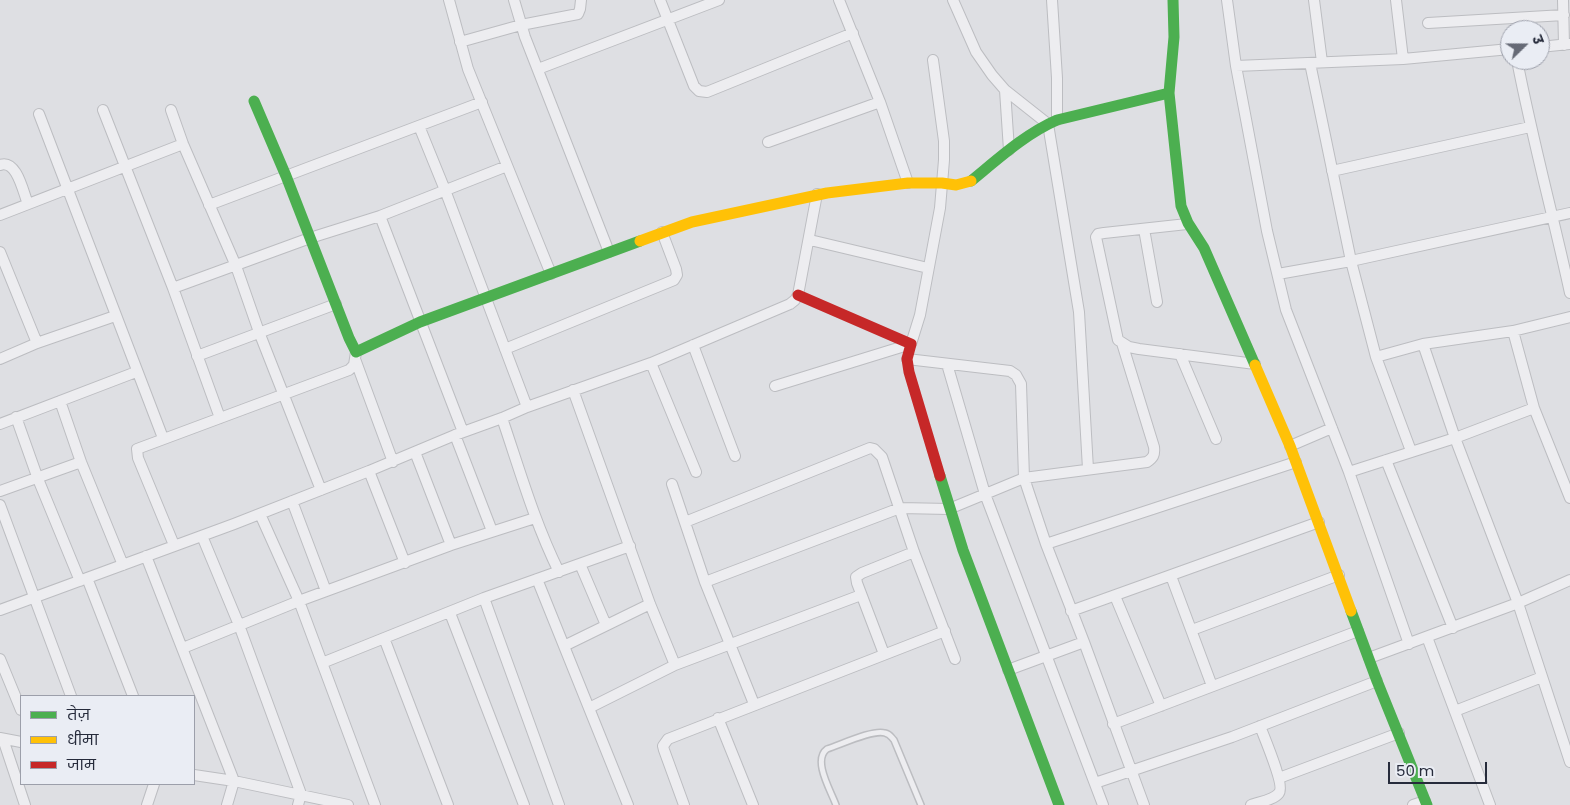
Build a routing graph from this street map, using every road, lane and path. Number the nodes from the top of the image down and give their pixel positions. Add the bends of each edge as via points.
1 (449, 0) edge
2 (514, 0) edge
3 (581, 0) edge
4 (660, 0) edge
5 (719, 0) edge
6 (840, 0) edge
7 (953, 0) edge
8 (1052, 0) edge
9 (1174, 0) edge
10 (1227, 0) edge
11 (1314, 0) edge
12 (1396, 0) edge
13 (1563, 0) edge
14 (1564, 15) junction
15 (668, 19) junction
16 (1428, 23) dead end
17 (520, 25) junction
18 (853, 33) junction
19 (460, 42) junction
20 (1567, 44) edge
21 (1550, 45) edge
22 (1500, 50) edge
23 (1403, 59) junction
24 (933, 60) dead end
25 (1322, 62) junction
26 (1310, 63) junction
27 (1236, 66) junction
28 (538, 69) junction
29 (1519, 70) edge
30 (1005, 90) junction
31 (1169, 93) junction
32 (254, 101) dead end
33 (482, 102) junction
34 (880, 102) junction
35 (104, 110) dead end
36 (171, 110) dead end
37 (39, 114) dead end
38 (1052, 122) junction
39 (419, 126) junction
40 (1530, 127) junction
41 (768, 142) dead end
42 (183, 144) junction
43 (1009, 150) junction
44 (0, 165) edge
45 (507, 166) junction
46 (125, 167) junction
47 (1332, 171) junction
48 (286, 176) junction
49 (908, 182) junction
50 (942, 183) junction
51 (68, 188) junction
52 (446, 190) junction
53 (817, 194) junction
54 (28, 204) junction
55 (209, 204) junction
56 (1570, 213) edge
57 (0, 215) edge
58 (380, 216) junction
59 (1553, 217) junction
60 (1187, 224) junction
61 (1144, 229) junction
62 (662, 232) junction
63 (310, 238) junction
64 (810, 240) junction
65 (0, 252) edge
66 (610, 252) junction
67 (1351, 261) junction
68 (236, 266) junction
69 (928, 268) junction
70 (552, 274) junction
71 (1278, 274) junction
72 (173, 288) junction
73 (1570, 293) edge
74 (798, 295) junction
75 (486, 299) junction
76 (1157, 302) dead end
77 (336, 304) junction
78 (115, 316) junction
79 (1570, 317) edge
80 (420, 322) junction
81 (1513, 331) junction
82 (260, 332) junction
83 (37, 343) junction
84 (1122, 343) junction
85 (911, 344) junction
86 (1423, 344) junction
87 (693, 345) junction
88 (505, 349) junction
89 (1180, 354) junction
90 (356, 355) junction
91 (198, 356) junction
92 (1376, 357) junction
93 (0, 359) edge
94 (907, 359) junction
95 (651, 363) junction
96 (947, 364) junction
97 (1255, 364) junction
98 (136, 372) junction
99 (775, 386) dead end
100 (573, 390) junction
101 (284, 396) junction
102 (60, 401) junction
103 (527, 407) junction
104 (1534, 408) junction
105 (16, 417) junction
106 (220, 418) junction
107 (502, 418) junction
108 (0, 424) edge
109 (1332, 428) junction
110 (459, 433) junction
111 (163, 438) junction
112 (1455, 438) junction
113 (1216, 439) dead end
114 (1290, 446) junction
115 (1411, 451) junction
116 (415, 452) junction
117 (735, 456) dead end
118 (1386, 460) junction
119 (81, 462) junction
120 (393, 462) junction
121 (1296, 462) junction
122 (1088, 469) junction
123 (370, 471) junction
124 (696, 472) dead end
125 (1350, 472) junction
126 (1024, 478) junction
127 (38, 479) junction
128 (672, 484) dead end
129 (321, 490) junction
130 (0, 491) edge
131 (1569, 491) edge
132 (984, 494) junction
133 (292, 501) junction
134 (0, 505) edge
135 (900, 508) junction
136 (949, 508) junction
137 (260, 514) junction
138 (535, 518) junction
139 (685, 522) junction
140 (1319, 522) junction
141 (492, 531) junction
142 (202, 536) junction
143 (450, 544) junction
144 (1046, 544) junction
145 (174, 546) junction
146 (630, 546) junction
147 (914, 552) junction
148 (146, 556) junction
149 (405, 562) junction
150 (580, 564) junction
151 (123, 565) junction
152 (559, 572) junction
153 (1339, 575) junction
154 (1171, 576) junction
155 (84, 579) junction
156 (537, 579) junction
157 (1570, 580) edge
158 (705, 582) junction
159 (326, 591) junction
160 (861, 595) junction
161 (1115, 596) junction
162 (35, 598) junction
163 (484, 598) junction
164 (299, 601) junction
165 (1518, 603) junction
166 (650, 604) junction
167 (0, 610) edge
168 (1071, 611) junction
169 (450, 613) junction
170 (239, 625) junction
171 (606, 625) junction
172 (1453, 628) junction
173 (1192, 630) junction
174 (1358, 631) junction
175 (944, 632) junction
176 (1426, 637) junction
177 (384, 638) junction
178 (1084, 642) junction
179 (731, 644) junction
180 (1408, 644) junction
181 (564, 646) junction
182 (183, 648) junction
183 (884, 654) junction
184 (1047, 655) junction
185 (1369, 658) junction
186 (0, 659) edge
187 (954, 659) dead end
188 (322, 663) junction
189 (675, 664) junction
190 (1008, 670) junction
191 (1542, 677) junction
192 (1377, 680) junction
193 (1212, 686) junction
194 (71, 695) edge
195 (133, 695) edge
196 (754, 704) junction
197 (1160, 706) junction
198 (20, 708) edge
199 (589, 708) junction
200 (1455, 711) junction
201 (718, 718) junction
202 (1113, 724) junction
203 (1260, 726) junction
204 (1399, 733) junction
205 (1, 738) edge
206 (20, 742) edge
207 (1570, 762) edge
208 (1131, 770) junction
209 (195, 775) edge
210 (1279, 778) junction
211 (234, 781) junction
212 (1095, 783) junction
213 (154, 785) edge
214 (301, 794) junction
215 (1426, 803) edge
216 (25, 805) edge
217 (147, 805) edge
218 (228, 805) edge
219 (298, 805) edge
220 (348, 805) edge
221 (374, 805) edge
222 (448, 805) edge
223 (524, 805) edge
224 (559, 805) edge
225 (628, 805) edge
226 (684, 805) edge
227 (753, 805) edge
228 (836, 805) edge
229 (922, 805) edge
230 (1059, 805) edge
231 (1103, 805) edge
232 (1144, 805) edge
233 (1251, 805) edge
234 (1413, 805) edge
235 (1490, 805) edge

1 - 19 street
2 - 17 street
3 - 17 street via 578,14
4 - 15 street
5 - 15 street
6 - 18 street
7 - 30 street via 976,52
8 - 38 street via 1056,68
9 - 31 street
10 - 27 street
11 - 25 street
12 - 23 street
13 - 14 street
14 - 16 street
14 - 20 street
15 - 18 street via 699,92 707,92
15 - 28 street
17 - 19 street
17 - 28 street
18 - 34 street
19 - 33 street
20 - 21 street
22 - 23 street
23 - 25 street
24 - 50 street via 944,141
25 - 26 street
26 - 27 street
26 - 47 street
27 - 71 street
28 - 66 street
29 - 40 street
30 - 38 street
30 - 43 street
31 - 38 street
31 - 60 street via 1181,206
32 - 48 street
33 - 39 street
33 - 45 street
34 - 41 street
34 - 49 street
35 - 46 street
36 - 42 street
37 - 51 street
38 - 43 street
38 - 122 street via 1079,312
39 - 48 street
39 - 52 street
40 - 47 street
40 - 59 street
42 - 46 street
42 - 55 street
43 - 50 street via 969,182 956,185
44 - 54 street via 11,165
45 - 52 street
45 - 70 street
46 - 51 street
46 - 72 street
47 - 67 street
48 - 55 street
48 - 63 street
49 - 50 street
49 - 53 street
50 - 69 street
51 - 54 street
51 - 78 street
52 - 58 street
52 - 75 street
53 - 62 street via 692,222
53 - 64 street
54 - 57 street
55 - 68 street
56 - 59 street
58 - 63 street
58 - 80 street
59 - 67 street
59 - 73 street
60 - 61 street
60 - 97 street via 1204,248
61 - 76 street
61 - 84 street via 1098,234 1096,237 1116,335
62 - 66 street
62 - 88 street via 676,269 674,280
63 - 68 street
63 - 77 street
64 - 69 street
64 - 74 street
65 - 83 street
66 - 70 street
67 - 71 street
67 - 92 street
68 - 72 street
68 - 82 street
69 - 85 street
70 - 75 street
71 - 109 street via 1286,310
72 - 91 street
74 - 85 street
74 - 87 street via 790,304
75 - 80 street
75 - 88 street
77 - 82 street
77 - 90 street
78 - 83 street
78 - 98 street
79 - 81 street
80 - 90 street
80 - 110 street
81 - 86 street
81 - 104 street
82 - 91 street
82 - 101 street
83 - 93 street
84 - 89 street via 1139,349
84 - 122 street via 1155,454 1147,462
85 - 94 street
85 - 99 street
86 - 92 street
86 - 112 street
87 - 95 street
87 - 117 street
88 - 103 street
89 - 97 street
89 - 113 street
90 - 101 street via 349,370
90 - 120 street
91 - 106 street
92 - 115 street
94 - 96 street
94 - 136 street
95 - 100 street
95 - 124 street
96 - 126 street via 1010,371 1016,375 1021,384
96 - 132 street
97 - 114 street
98 - 102 street
98 - 111 street
100 - 103 street
100 - 146 street
101 - 106 street
101 - 129 street
102 - 105 street
102 - 119 street
103 - 107 street
104 - 112 street
104 - 131 street
105 - 108 street
105 - 127 street
106 - 111 street
107 - 110 street
107 - 138 street
109 - 114 street
109 - 125 street
110 - 116 street
110 - 141 street
111 - 145 street via 141,446 136,452
112 - 115 street
112 - 165 street
114 - 121 street
115 - 118 street
116 - 120 street
116 - 143 street
118 - 125 street
118 - 172 street
119 - 127 street
119 - 151 street
120 - 123 street
121 - 140 street
121 - 144 street
122 - 126 street
123 - 129 street
123 - 149 street
125 - 180 street
126 - 132 street
126 - 144 street
127 - 130 street
127 - 155 street
128 - 139 street
129 - 133 street
132 - 136 street
132 - 184 street
133 - 137 street
133 - 159 street
134 - 162 street
135 - 136 street
135 - 139 street via 882,457 870,448
135 - 147 street
135 - 158 street
136 - 190 street
137 - 142 street
137 - 164 street
138 - 141 street
138 - 152 street
139 - 158 street
140 - 153 street
140 - 154 street
141 - 143 street
142 - 145 street
142 - 170 street
143 - 149 street
144 - 168 street
145 - 148 street
146 - 150 street
146 - 166 street
147 - 160 street via 858,574
147 - 175 street
148 - 151 street
148 - 182 street
149 - 159 street
150 - 152 street
150 - 171 street
151 - 155 street
152 - 156 street
153 - 173 street
153 - 174 street
154 - 161 street
154 - 173 street
155 - 162 street
155 - 195 street
156 - 163 street
156 - 181 street
157 - 165 street
158 - 179 street
159 - 164 street
160 - 179 street
160 - 183 street
161 - 168 street
161 - 197 street
162 - 167 street
162 - 194 street
163 - 169 street
163 - 224 street
164 - 170 street
164 - 188 street
165 - 172 street
165 - 191 street
166 - 171 street
166 - 189 street
168 - 178 street
169 - 177 street
169 - 223 street
170 - 182 street
170 - 214 street
171 - 181 street
172 - 176 street
173 - 193 street
174 - 185 street
174 - 193 street
175 - 183 street
175 - 187 street
176 - 180 street
176 - 200 street
177 - 188 street
177 - 222 street
178 - 184 street
178 - 202 street
179 - 189 street
179 - 196 street
180 - 185 street
181 - 199 street
182 - 211 street
183 - 196 street
184 - 190 street
184 - 212 street
185 - 192 street
186 - 198 street
188 - 221 street
189 - 199 street
190 - 230 street
191 - 200 street
191 - 207 street
192 - 203 street
192 - 204 street
193 - 197 street
196 - 201 street
197 - 202 street
199 - 225 street
200 - 235 street
201 - 226 street via 668,739 663,746
201 - 227 street
202 - 208 street
203 - 208 street
203 - 210 street
204 - 210 street
204 - 215 street
205 - 206 street
205 - 216 street
208 - 212 street
208 - 232 street
209 - 211 street
210 - 233 street via 1279,793
211 - 214 street
211 - 218 street
212 - 231 street
213 - 217 street
214 - 219 street
214 - 220 street
215 - 234 street
228 - 229 lane via 821,767 822,753 883,732 894,740

